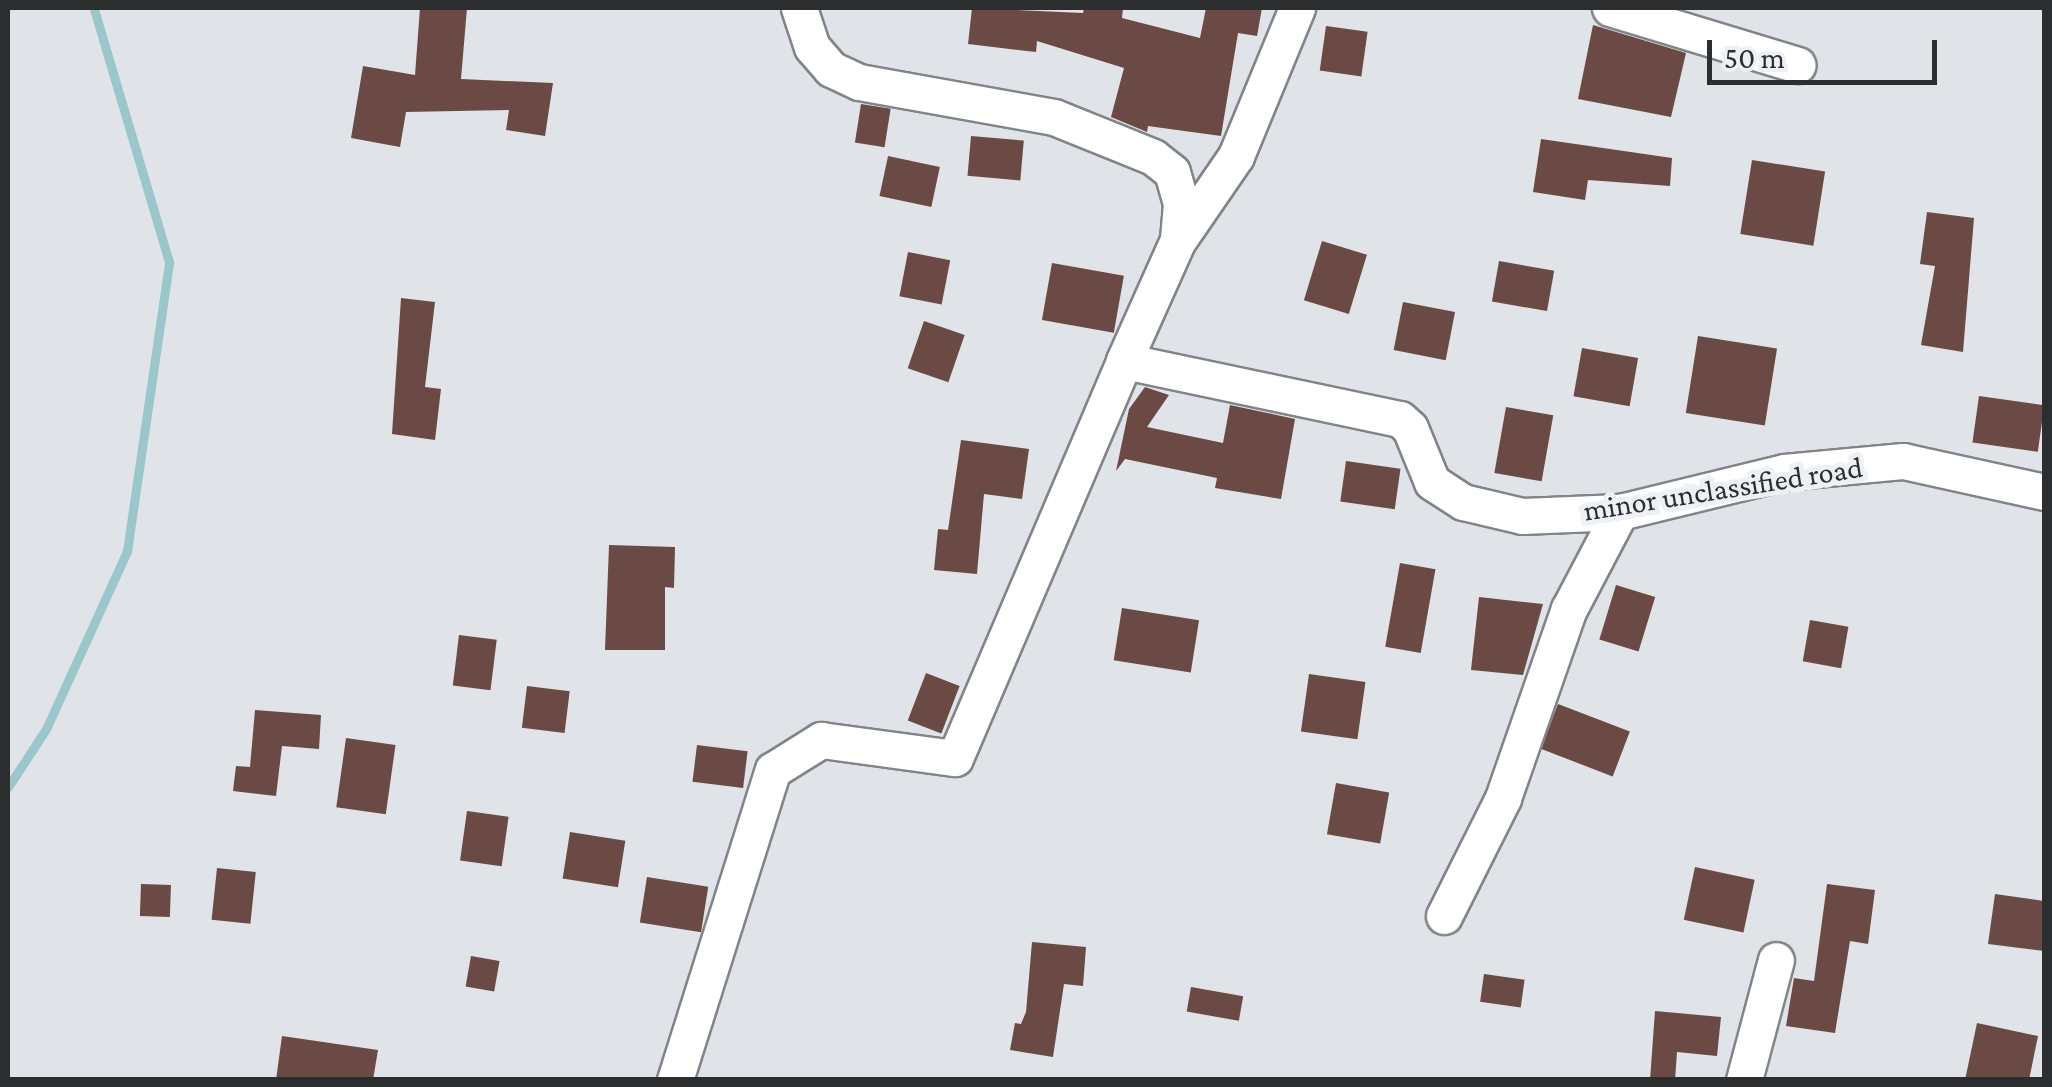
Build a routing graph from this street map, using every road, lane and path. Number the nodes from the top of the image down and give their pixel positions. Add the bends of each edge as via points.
1 (799, 8) edge
2 (1297, 8) edge
3 (1610, 8) edge
4 (1798, 65) dead end
5 (1178, 240) junction
6 (1124, 361) junction
7 (2044, 492) edge
8 (1620, 512) junction
9 (1444, 916) dead end
10 (1776, 960) dead end
11 (675, 1080) edge
12 (1744, 1080) edge

1 - 5 street via 812,47 831,70 859,82 1054,117 1153,157 1172,172 1181,204
2 - 5 street via 1236,156
3 - 4 street
5 - 6 street
6 - 8 street, minor unclassified road via 1400,420 1410,428 1432,482 1463,502 1522,516
6 - 11 street via 955,758 822,740 773,770
7 - 8 street, minor unclassified road via 1902,461 1784,472
8 - 9 street via 1569,609 1503,798
10 - 12 street

